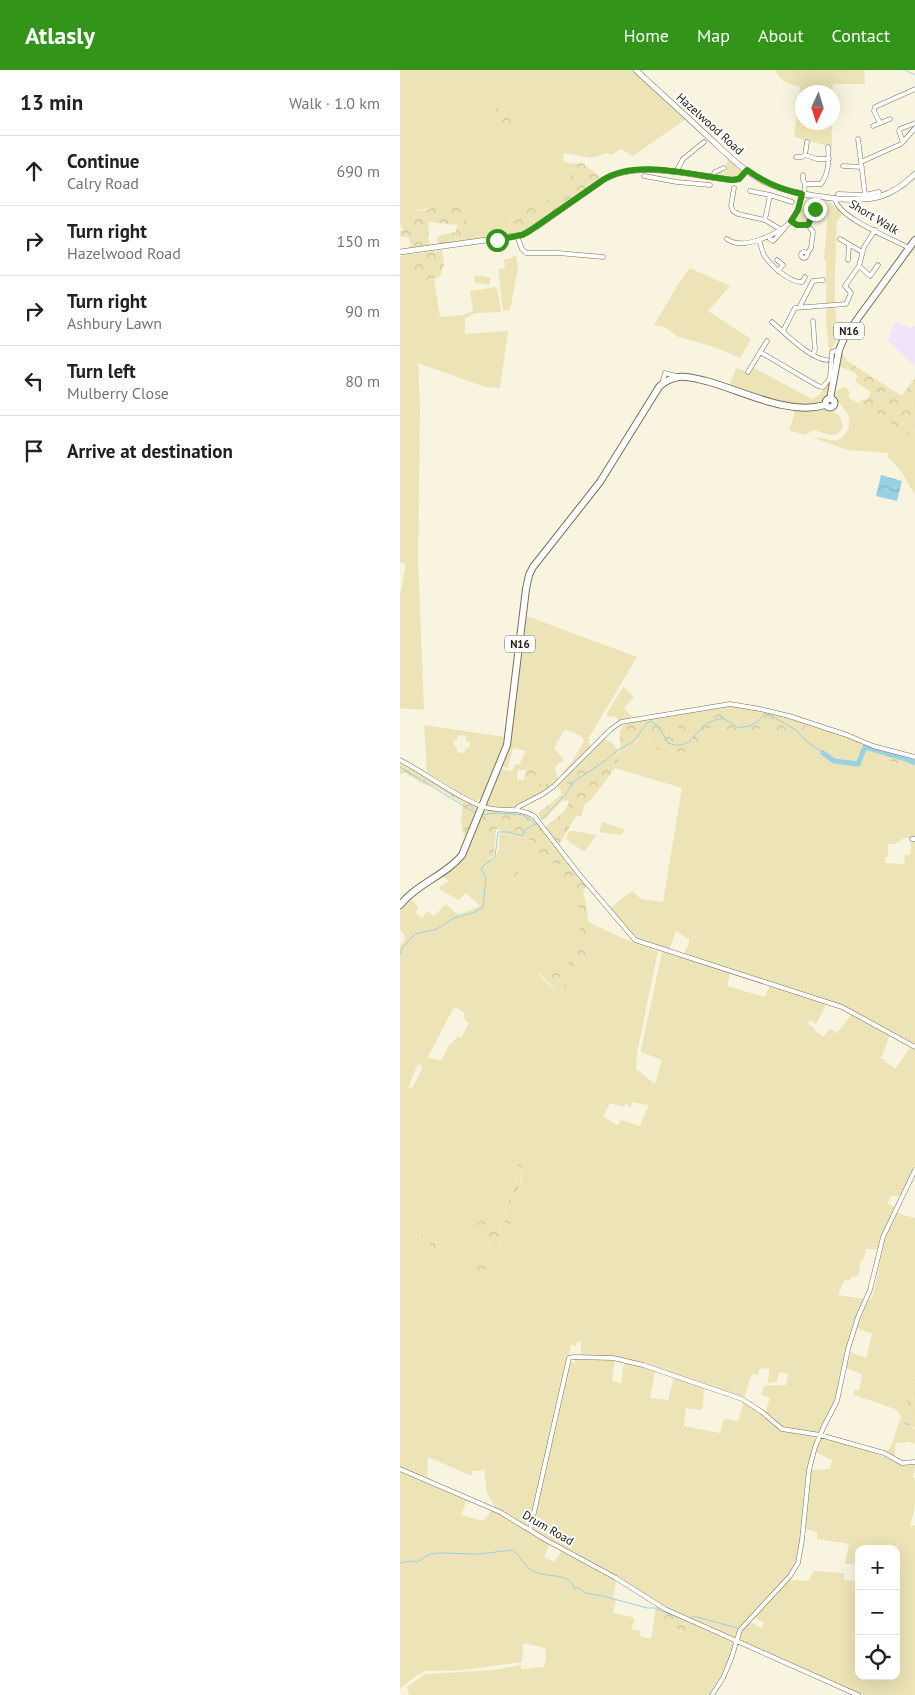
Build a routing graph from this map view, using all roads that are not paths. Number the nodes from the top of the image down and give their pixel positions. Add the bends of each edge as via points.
1 (636, 70) edge
2 (915, 89) edge
3 (890, 119) dead end
4 (880, 123) junction
5 (915, 123) edge
6 (873, 126) dead end
7 (915, 128) edge
8 (858, 139) dead end
9 (704, 142) dead end
10 (807, 142) dead end
11 (903, 142) junction
12 (828, 147) dead end
13 (805, 155) junction
14 (796, 157) dead end
15 (829, 159) junction
16 (862, 165) junction
17 (843, 166) dead end
18 (724, 168) dead end
19 (747, 170) junction
20 (677, 173) junction
21 (915, 174) edge
22 (803, 175) dead end
23 (644, 176) dead end
24 (712, 177) junction
25 (677, 182) junction
26 (805, 184) junction
27 (710, 185) dead end
28 (734, 188) dead end
29 (750, 191) dead end
30 (879, 192) dead end
31 (803, 194) junction
32 (865, 194) junction
33 (770, 195) junction
34 (836, 196) junction
35 (844, 199) junction
36 (792, 202) dead end
37 (815, 204) dead end
38 (841, 209) junction
39 (765, 220) junction
40 (791, 221) junction
41 (808, 225) junction
42 (782, 228) junction
43 (875, 230) junction
44 (517, 236) junction
45 (727, 239) dead end
46 (770, 239) dead end
47 (840, 239) dead end
48 (759, 240) junction
49 (915, 240) edge
50 (849, 245) junction
51 (908, 248) junction
52 (400, 252) edge
53 (862, 252) junction
54 (806, 254) dead end
55 (603, 257) dead end
56 (777, 260) dead end
57 (848, 260) dead end
58 (878, 264) dead end
59 (859, 266) junction
60 (778, 271) junction
61 (805, 277) dead end
62 (823, 280) dead end
63 (800, 306) junction
64 (813, 321) dead end
65 (772, 322) dead end
66 (783, 331) junction
67 (767, 341) dead end
68 (839, 350) junction
69 (760, 352) junction
70 (813, 354) junction
71 (827, 360) dead end
72 (748, 372) dead end
73 (915, 757) edge
74 (400, 760) edge
75 (482, 806) junction
76 (516, 810) junction
77 (400, 905) edge
78 (915, 1047) edge
79 (915, 1170) edge
80 (820, 1434) junction
81 (915, 1462) edge
82 (400, 1469) edge
83 (530, 1530) junction
84 (736, 1642) junction
85 (712, 1695) edge
86 (858, 1695) edge

1 - 19 main road, Hazelwood Road
2 - 4 street via 875,107
3 - 4 street
4 - 6 street
5 - 11 street via 900,129
7 - 11 street
8 - 16 street
9 - 20 street via 683,159
10 - 13 street
11 - 16 street
12 - 15 street
13 - 14 street
13 - 15 street
15 - 26 street via 821,184
16 - 17 street
16 - 32 street
18 - 24 street
19 - 24 main road via 739,179
19 - 31 main road, Hazelwood Road via 774,186
20 - 24 main road
20 - 25 street
20 - 44 main road via 636,170 612,174 536,227
21 - 35 main road, Hazelwood Road via 902,186 879,197
22 - 26 street
23 - 25 street
25 - 27 street
26 - 31 street
28 - 39 street via 733,211
29 - 33 street
30 - 32 street
31 - 34 main road, Hazelwood Road
31 - 40 street
32 - 34 street
33 - 36 street
33 - 39 street
34 - 35 main road, Hazelwood Road
34 - 38 street, Short Walk via 835,203
35 - 38 street via 839,203
37 - 41 street
38 - 43 street, Short Walk
39 - 42 street
40 - 41 street via 797,225
40 - 42 street
41 - 54 street via 813,232 811,248
42 - 46 street via 773,242
42 - 48 street
43 - 51 street, Short Walk
43 - 53 street
44 - 52 main road
44 - 55 street via 526,253
45 - 48 street via 739,243
47 - 50 street
48 - 60 street via 763,254
49 - 51 highway, N16
50 - 53 street
50 - 57 street
51 - 68 highway, N16 via 845,336
53 - 59 street
56 - 60 street via 782,264
58 - 59 street via 870,276
59 - 63 street via 844,286 851,295 846,304
60 - 61 street via 796,282 802,282
62 - 63 street via 812,280
63 - 66 street via 793,309
64 - 70 street via 810,327
65 - 66 street
66 - 70 street
67 - 69 street
68 - 69 street via 832,352 830,378 823,387
68 - 75 highway, N16 via 830,399 825,405 792,406 702,380 678,377 657,389 600,482 530,571 507,745
69 - 72 street
70 - 71 street
73 - 76 street via 873,746 789,716 722,704 621,722 554,786
74 - 75 street
75 - 76 street
75 - 77 highway, N16 via 458,860 414,890
76 - 78 street via 528,812 537,820 635,940 842,1007
79 - 80 street via 883,1237 870,1290 848,1349 837,1401
80 - 81 street via 884,1453 902,1463
80 - 83 street via 782,1429 742,1398 643,1365 612,1358 569,1358
80 - 84 street via 809,1470 798,1562 790,1576 740,1630
82 - 83 street, Drum Road via 500,1512
83 - 84 street, Drum Road via 616,1578 660,1607
84 - 85 street
84 - 86 street, Drum Road

